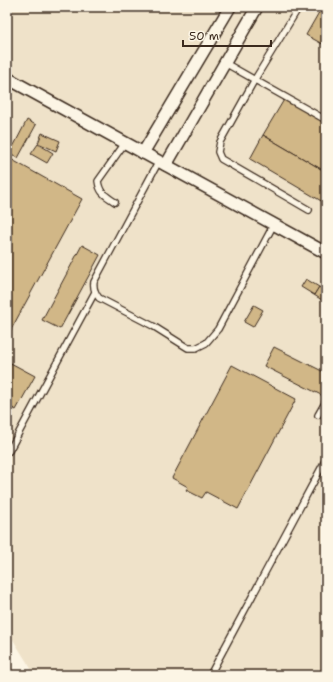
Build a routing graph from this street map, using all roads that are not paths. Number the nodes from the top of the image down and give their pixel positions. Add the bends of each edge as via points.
1 (230, 7) edge
2 (257, 7) edge
3 (299, 7) edge
4 (225, 63) junction
5 (7, 78) edge
6 (256, 79) junction
7 (326, 120) edge
8 (125, 143) junction
9 (143, 153) junction
10 (162, 163) junction
11 (115, 202) dead end
12 (309, 210) dead end
13 (274, 224) junction
14 (326, 253) edge
15 (95, 292) junction
16 (326, 401) edge
17 (318, 415) dead end
18 (9, 451) dead end
19 (326, 459) edge
20 (210, 675) edge

1 - 9 street
2 - 4 street
3 - 6 lane
4 - 6 lane
4 - 10 street
5 - 8 street
6 - 7 lane
6 - 12 lane via 220,142 219,156
8 - 9 street
8 - 11 lane via 98,181 103,194
9 - 10 street
10 - 13 street
10 - 15 lane via 94,282
13 - 14 street
13 - 15 lane via 218,329 206,343 196,348 188,348 100,298
15 - 18 lane
16 - 17 lane
19 - 20 lane

